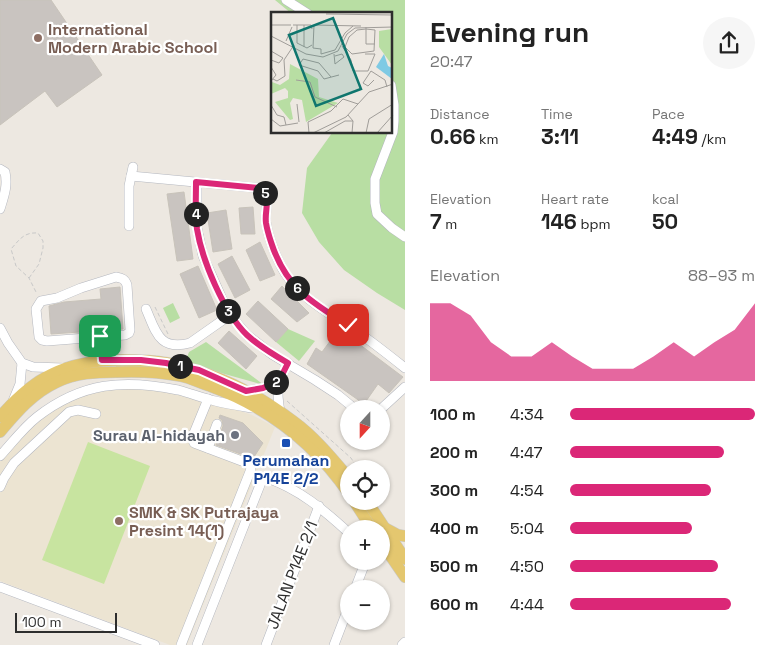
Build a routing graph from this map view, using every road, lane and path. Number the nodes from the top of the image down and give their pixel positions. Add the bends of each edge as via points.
1 (286, 0) edge
2 (305, 12) edge
3 (392, 92) edge
4 (0, 169) edge
5 (196, 182) junction
6 (0, 210) edge
7 (129, 226) dead end
8 (405, 237) edge
9 (29, 278) junction
10 (41, 301) junction
11 (151, 308) joint
12 (230, 315) junction
13 (0, 330) edge
14 (100, 336) junction
15 (169, 336) dead end
16 (102, 360) junction
17 (22, 363) junction
18 (288, 363) junction
19 (64, 368) junction
20 (405, 368) edge
21 (140, 371) junction
22 (279, 381) junction
23 (121, 384) junction
24 (405, 387) edge
25 (246, 391) junction
26 (278, 392) junction
27 (208, 399) junction
28 (344, 400) edge
29 (13, 401) junction
30 (390, 401) edge
31 (258, 409) junction
32 (280, 412) junction
33 (96, 414) dead end
34 (0, 417) edge
35 (217, 424) dead end
36 (0, 432) edge
37 (208, 448) junction
38 (0, 456) edge
39 (352, 460) edge
40 (340, 468) edge
41 (340, 483) edge
42 (0, 487) edge
43 (319, 506) junction
44 (362, 510) edge
45 (371, 520) edge
46 (340, 525) edge
47 (390, 532) edge
48 (405, 536) edge
49 (390, 541) edge
50 (400, 552) edge
51 (405, 577) edge
52 (0, 587) edge
53 (340, 629) edge
54 (405, 642) edge
55 (155, 645) edge
56 (181, 645) edge
57 (197, 645) edge
58 (266, 645) edge
59 (334, 645) edge
60 (402, 645) edge

1 - 2 street
3 - 8 street via 393,132 375,179 375,203 378,214
4 - 6 street via 7,180
5 - 7 street via 132,171
5 - 12 street via 197,228 203,256
5 - 20 street via 264,191 266,222 278,262 286,275 307,297
9 - 9 path via 16,266 11,249 21,237 30,233 38,234 43,240 43,248 39,264
9 - 10 path
10 - 14 street via 36,309 42,340
10 - 14 street via 116,278 126,280 130,330 125,335
11 - 12 street via 159,337 170,344 190,343
11 - 15 path
12 - 18 street via 247,335
13 - 17 street
14 - 16 street
16 - 19 main road
16 - 25 main road via 141,360 199,370
17 - 19 street
17 - 29 street via 20,384
18 - 22 street
18 - 28 street
19 - 29 main road via 39,381
21 - 23 street
21 - 31 main road via 183,376 233,395
21 - 36 main road via 86,373 57,382 28,400
22 - 25 street
22 - 26 street
23 - 27 street via 156,386
23 - 38 street via 87,389 53,406 24,428
24 - 30 street
25 - 32 main road
26 - 32 street
26 - 39 path
27 - 31 street
27 - 37 street via 192,438 194,443
29 - 34 main road
31 - 41 main road via 314,451
32 - 40 main road via 323,448
33 - 42 street via 78,410 68,412 14,463
35 - 37 street
37 - 56 street via 247,463 250,469
43 - 46 street
43 - 57 street via 295,490 267,478 262,480
43 - 58 street, JALAN P14E 2/1
44 - 45 main road
47 - 48 main road
49 - 50 main road
50 - 51 main road
52 - 55 street
53 - 59 street
54 - 60 street

